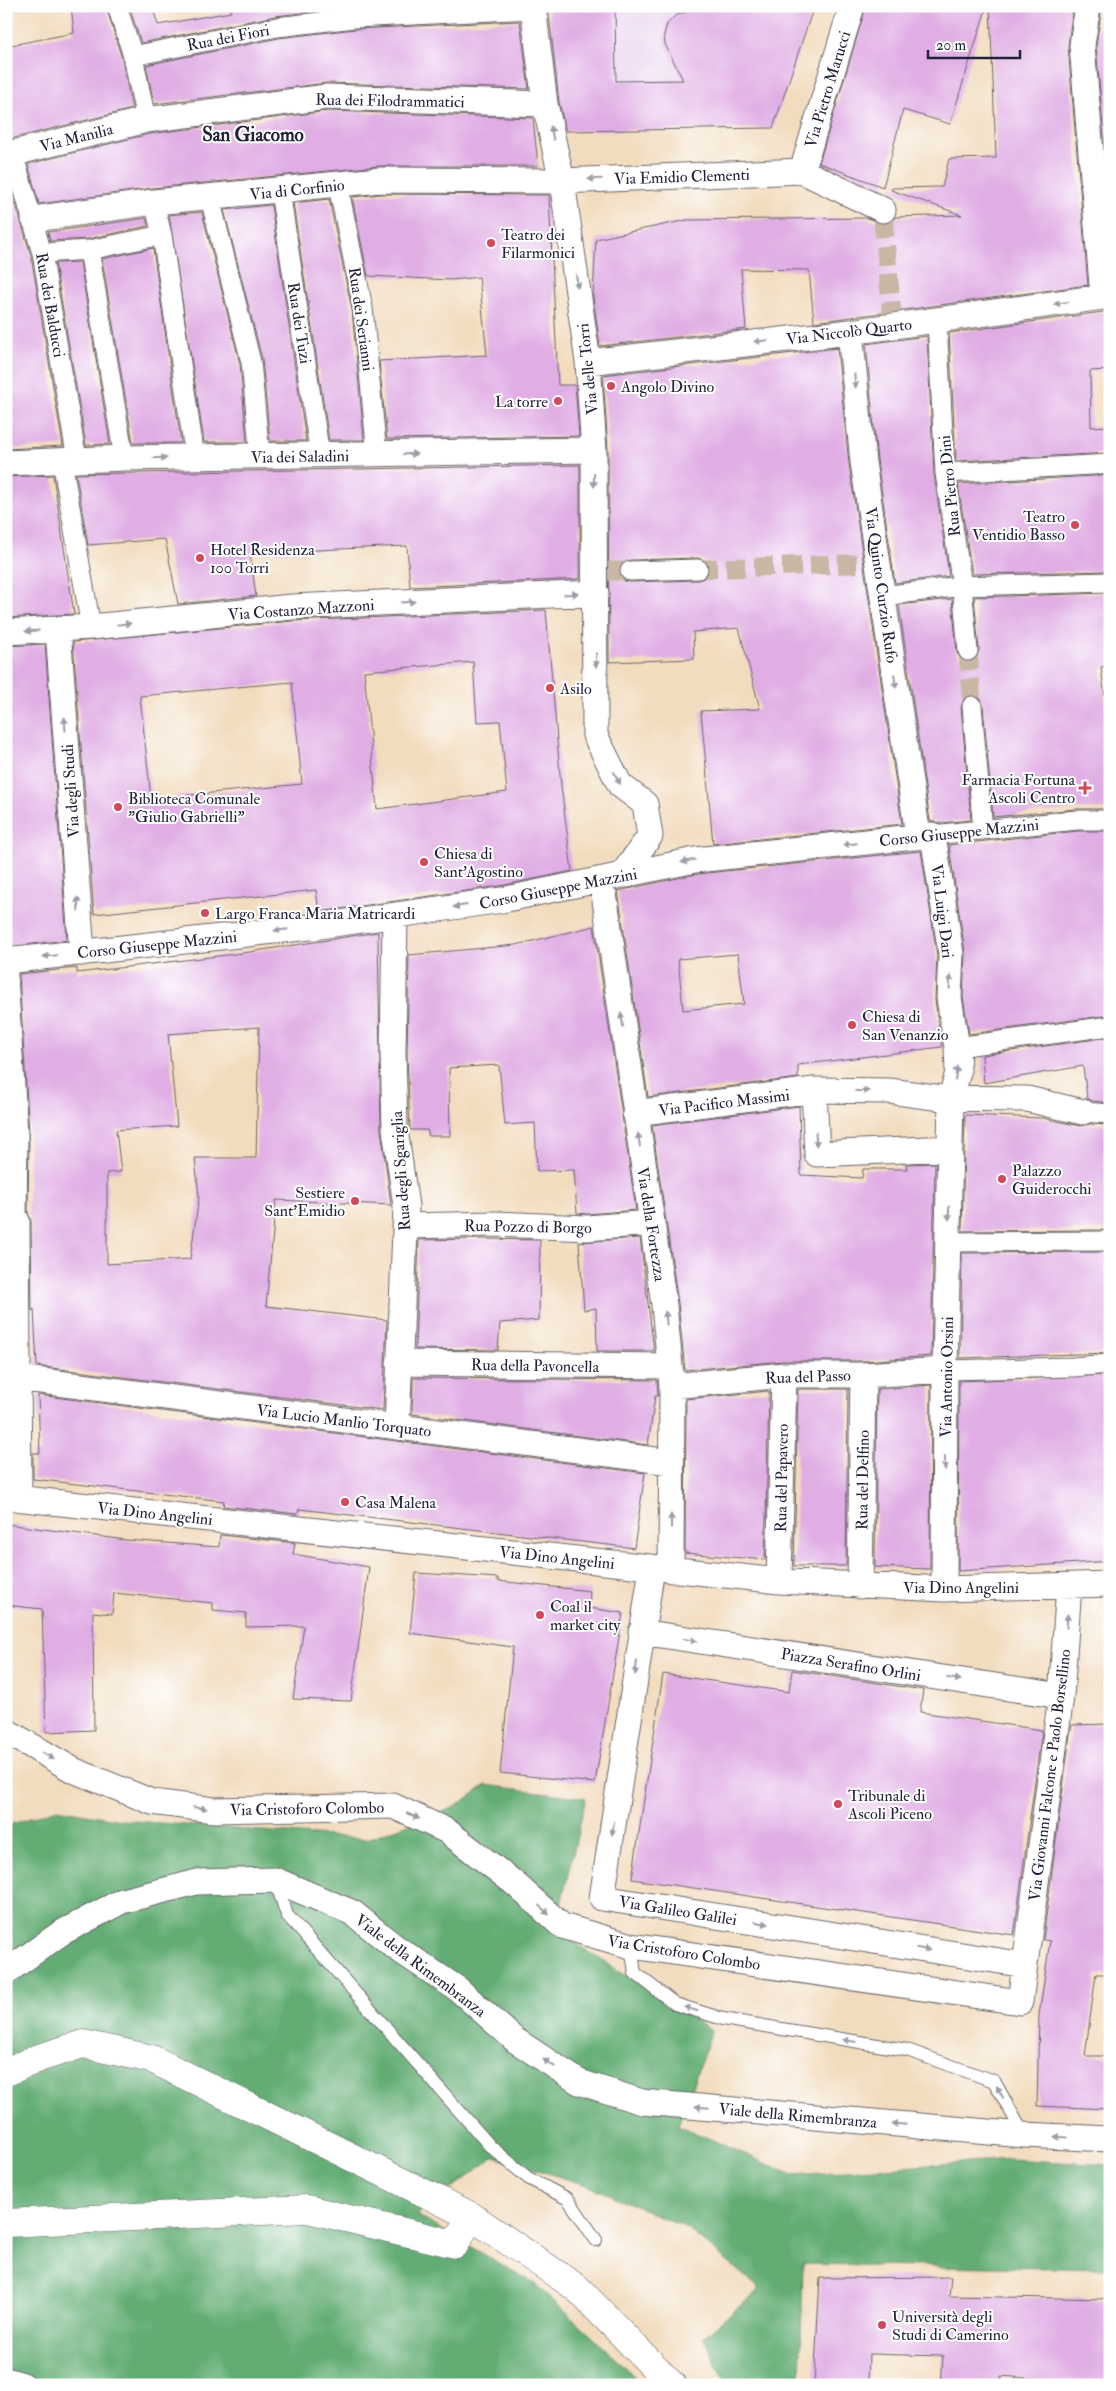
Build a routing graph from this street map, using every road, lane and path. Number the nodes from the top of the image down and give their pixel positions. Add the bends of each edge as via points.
1 (117, 6) edge
2 (852, 6) edge
3 (1088, 6) edge
4 (533, 8) edge
5 (133, 56) junction
6 (546, 104) junction
7 (146, 120) junction
8 (10, 154) edge
9 (802, 171) junction
10 (562, 181) junction
11 (338, 185) junction
12 (280, 191) junction
13 (210, 198) junction
14 (154, 202) junction
15 (883, 214) dead end
16 (34, 219) junction
17 (162, 235) junction
18 (90, 250) junction
19 (42, 253) junction
20 (1106, 296) edge
21 (937, 320) junction
22 (850, 332) junction
23 (588, 362) junction
24 (594, 450) junction
25 (377, 455) junction
26 (320, 456) junction
27 (260, 457) junction
28 (124, 458) junction
29 (195, 458) junction
30 (69, 460) junction
31 (6, 463) edge
32 (1110, 464) edge
33 (945, 473) junction
34 (698, 569) tunnel mouth
35 (630, 571) tunnel mouth
36 (598, 579) junction
37 (1110, 582) edge
38 (962, 586) junction
39 (883, 596) junction
40 (91, 627) junction
41 (58, 630) junction
42 (6, 632) edge
43 (968, 650) tunnel mouth
44 (972, 706) tunnel mouth
45 (1110, 820) edge
46 (983, 830) junction
47 (925, 836) junction
48 (628, 875) junction
49 (602, 880) junction
50 (395, 915) junction
51 (82, 953) junction
52 (7, 961) edge
53 (1110, 1026) edge
54 (957, 1047) junction
55 (814, 1090) junction
56 (951, 1098) junction
57 (1083, 1112) joint
58 (635, 1113) junction
59 (1110, 1114) edge
60 (950, 1156) junction
61 (16, 1221) joint
62 (651, 1223) junction
63 (406, 1226) junction
64 (1110, 1241) edge
65 (948, 1242) junction
66 (399, 1363) junction
67 (1110, 1364) edge
68 (945, 1370) junction
69 (863, 1374) junction
70 (784, 1375) junction
71 (671, 1376) junction
72 (18, 1378) junction
73 (397, 1427) junction
74 (671, 1462) junction
75 (12, 1498) edge
76 (661, 1569) junction
77 (779, 1580) junction
78 (1110, 1584) edge
79 (860, 1586) junction
80 (1069, 1586) junction
81 (944, 1589) junction
82 (641, 1632) junction
83 (1061, 1696) junction
84 (6, 1731) edge
85 (275, 1880) junction
86 (631, 1946) junction
87 (1025, 1965) junction
88 (6, 1972) edge
89 (6, 2072) edge
90 (1024, 2135) junction
91 (1110, 2139) edge
92 (471, 2216) junction
93 (6, 2223) edge
94 (596, 2240) dead end
95 (6, 2380) edge
96 (23, 2385) edge
97 (672, 2385) edge

1 - 5 street
2 - 9 street, Via Pietro Marucci
3 - 20 street via 1082,46
4 - 5 street, Rua dei Fiori via 354,18 277,27
4 - 6 street, Via delle Torri
5 - 7 street
6 - 7 street, Rua dei Filodrammatici via 326,97
10 -> 6 street, Via delle Torri
7 - 8 street, Via Manilia
8 - 16 street, Rua dei Balducci
9 -> 10 street, Via Emidio Clementi
9 - 15 street
10 - 11 street, Via di Corfinio via 380,180
10 -> 23 street, Via delle Torri
11 - 12 street, Via di Corfinio
11 - 25 street, Rua dei Serianni via 362,308
12 - 13 street, Via di Corfinio
12 - 26 street, Rua dei Tuzi
13 - 14 street, Via di Corfinio
13 - 27 street via 251,362
14 - 16 street, Via di Corfinio
14 - 17 street
16 - 19 street, Rua dei Balducci
17 - 18 street
17 - 29 street
18 - 19 street
18 - 28 street
19 - 30 street, Rua dei Balducci
20 -> 21 street, Via Niccolò Quarto
21 - 22 street, Via Niccolò Quarto via 893,321
21 - 33 street, Rua Pietro Dini
22 -> 23 street, Via Niccolò Quarto
22 -> 39 street, Via Quinto Curzio Rufo via 863,462
23 - 24 street, Via delle Torri
25 -> 24 street, Via dei Saladini
24 -> 36 street, Via delle Torri
25 - 26 street, Via dei Saladini
26 - 27 street, Via dei Saladini
27 - 29 street, Via dei Saladini
28 -> 29 street, Via dei Saladini
28 - 30 street, Via dei Saladini
30 - 31 street, Via dei Saladini
30 - 40 street, Rua dei Balducci
32 - 33 street
33 - 38 street, Rua Pietro Dini
34 - 35 street
40 -> 36 street, Via Costanzo Mazzoni
36 -> 48 street, Via delle Torri via 595,735 620,786 645,804 650,836 627,868
37 - 38 street
38 - 39 street
38 - 43 street, Rua Pietro Dini
39 -> 47 street, Via Quinto Curzio Rufo
40 - 41 street, Via Costanzo Mazzoni
41 -> 42 street, Via Costanzo Mazzoni
51 -> 41 street, Via degli Studi
44 - 46 street
45 - 46 street, Corso Giuseppe Mazzini via 1078,820
46 - 47 street, Corso Giuseppe Mazzini
47 -> 48 street, Corso Giuseppe Mazzini via 695,860
54 -> 47 street, Via Luigi Dari via 949,998 951,954
48 - 49 street, Corso Giuseppe Mazzini
49 -> 50 street, Corso Giuseppe Mazzini via 502,900
58 -> 49 street, Via della Fortezza
50 -> 51 street, Corso Giuseppe Mazzini
50 - 63 street, Rua degli Sgariglia via 395,1129
51 -> 52 street, Corso Giuseppe Mazzini
52 - 61 street via 18,1134
53 - 54 street
56 -> 54 street, Via Luigi Dari via 958,1072
55 -> 56 street, Via Pacifico Massimi via 889,1091
55 - 58 street, Via Pacifico Massimi
55 -> 60 street via 817,1154
56 - 57 street, Via Pacifico Massimi via 1027,1099
56 - 60 street, Via Antonio Orsini
57 - 59 street
62 -> 58 street, Via della Fortezza
60 -> 65 street, Via Antonio Orsini
61 - 72 street
62 - 63 street, Rua Pozzo di Borgo via 587,1228 495,1224
71 -> 62 street, Via della Fortezza
63 - 66 street, Rua degli Sgariglia
64 - 65 street
65 - 68 street, Via Antonio Orsini
66 - 71 street, Rua della Pavoncella
66 - 73 street, Rua degli Sgariglia
67 - 68 street
68 - 69 street, Rua del Passo
68 -> 81 street, Via Antonio Orsini
69 - 70 street, Rua del Passo
69 - 79 street, Rua del Delfino
70 - 71 street, Rua del Passo
70 - 77 street, Rua del Papavero
71 - 74 street, Via della Fortezza
72 - 73 street, Via Lucio Manlio Torquato
72 - 75 street
73 - 74 street, Via Lucio Manlio Torquato
76 -> 74 street, Via della Fortezza
75 - 76 street, Via Dino Angelini
76 - 77 street, Via Dino Angelini
76 - 82 street, Via Galileo Galilei
77 - 79 street, Via Dino Angelini
78 - 80 street, Via Dino Angelini
79 - 81 street, Via Dino Angelini
80 - 81 street, Via Dino Angelini
83 -> 80 street, Via Giovanni Falcone e Paolo Borsellino
82 -> 83 street, Piazza Serafino Orlini
82 -> 87 street, Via Galileo Galilei via 602,1898
83 - 87 street, Via Giovanni Falcone e Paolo Borsellino
84 -> 86 street, Via Cristoforo Colombo via 73,1770 152,1802 214,1810 393,1806 447,1831 514,1883 562,1926
85 - 88 street, Viale della Rimembranza via 196,1882 122,1901 61,1933
90 -> 85 street, Viale della Rimembranza via 642,2102 579,2082 515,2040 458,1990 394,1948 353,1913
85 - 94 lane via 287,1915 490,2146 528,2178 568,2199
86 - 87 street, Via Cristoforo Colombo via 1020,2002
90 -> 86 lane via 994,2080 907,2050 723,2019 675,2004 635,1973
89 - 92 street via 83,2044 152,2059
91 -> 90 street, Viale della Rimembranza
92 - 93 street via 455,2244 307,2209
92 - 97 street via 577,2288
95 - 96 street

